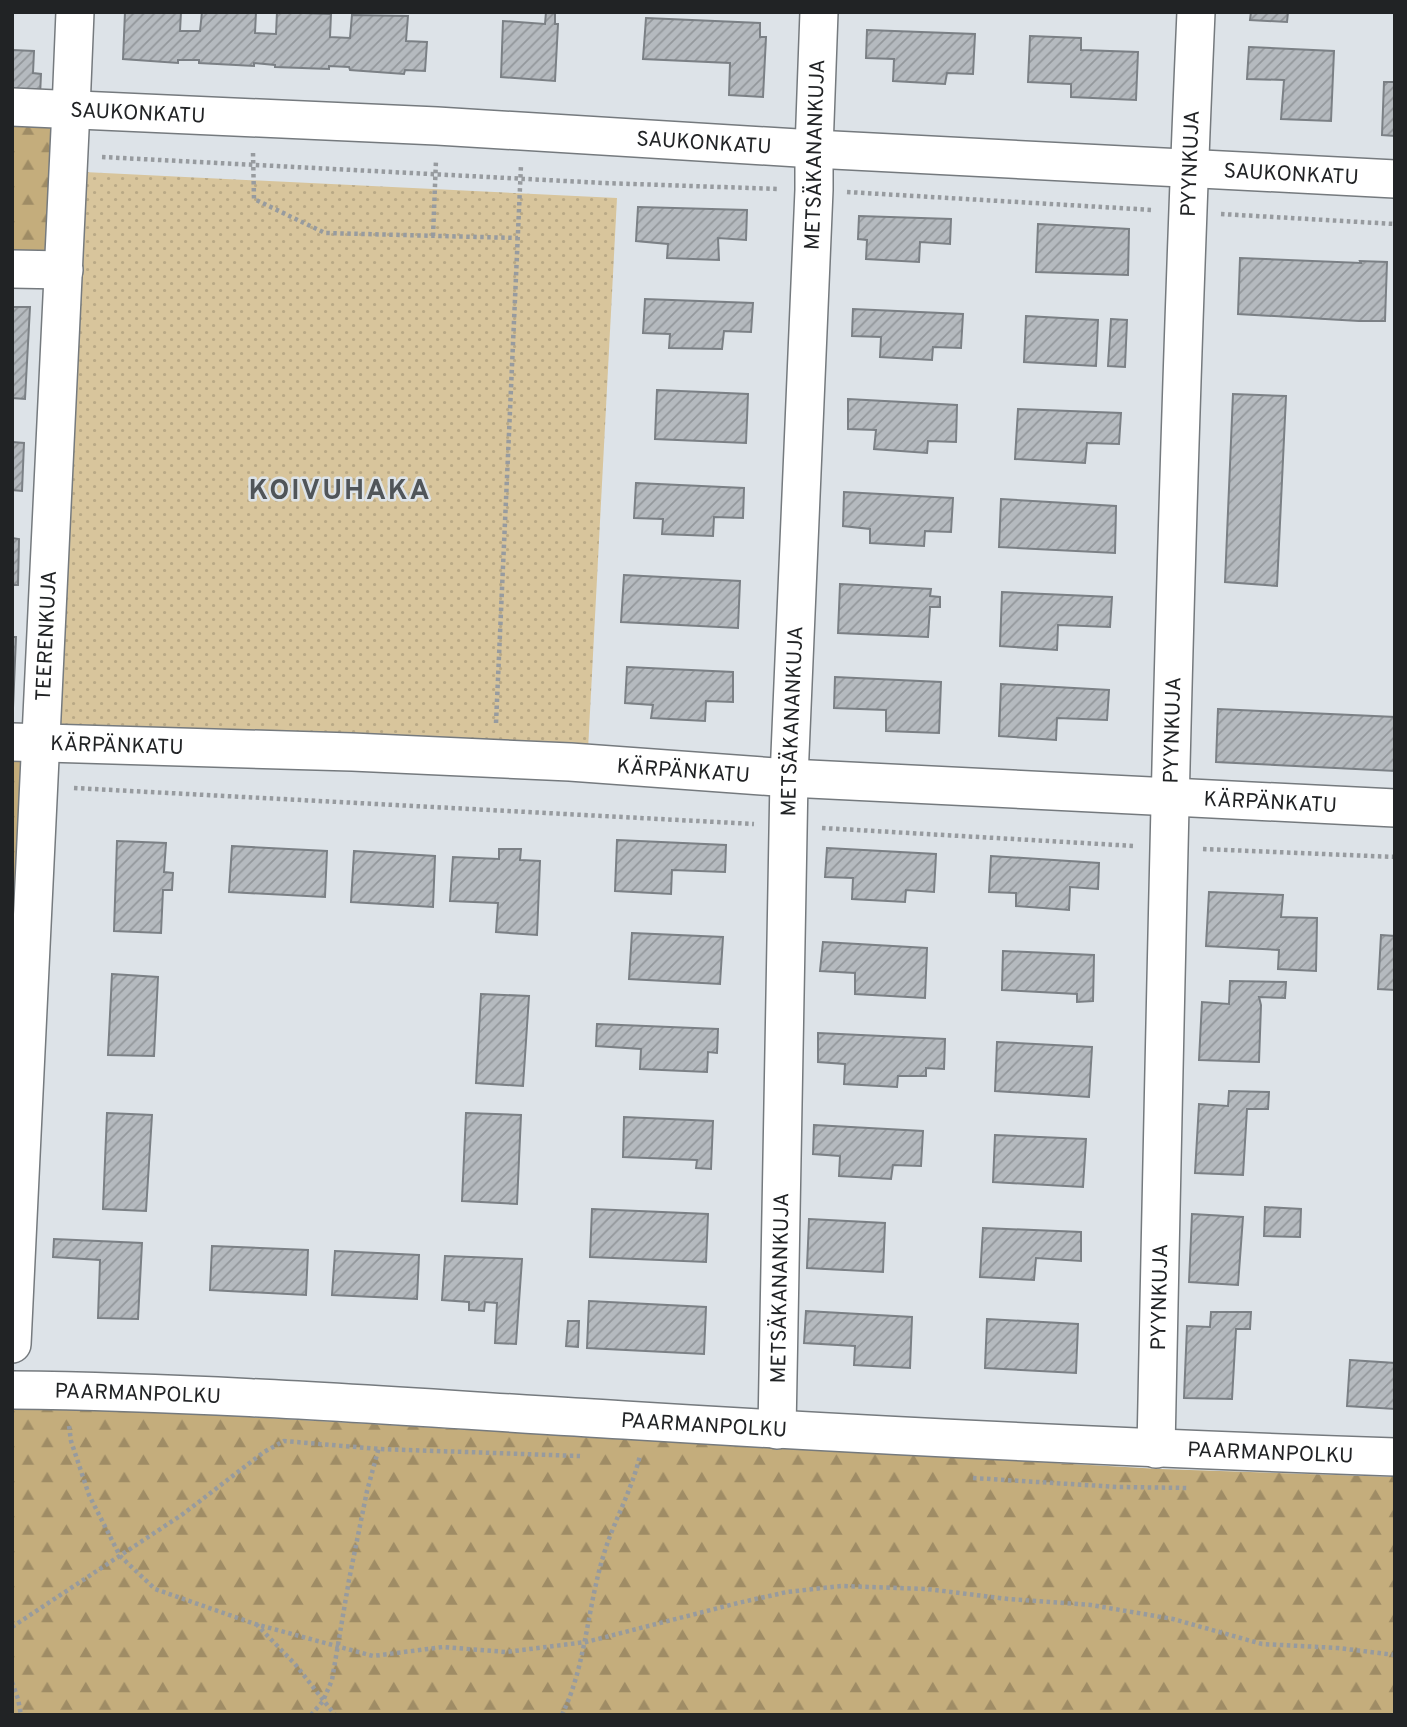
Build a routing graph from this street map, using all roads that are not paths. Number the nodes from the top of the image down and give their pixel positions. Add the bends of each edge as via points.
1 (75, 12) edge
2 (819, 12) edge
3 (1196, 12) edge
4 (12, 107) edge
5 (71, 109) junction
6 (814, 149) junction
7 (1189, 168) junction
8 (1395, 179) edge
9 (12, 269) edge
10 (64, 270) junction
11 (27, 742) edge
12 (789, 778) junction
13 (1170, 797) junction
14 (1395, 808) edge
15 (23, 899) edge
16 (12, 1343) edge
17 (12, 1390) edge
18 (777, 1430) junction
19 (1156, 1449) junction
20 (1395, 1457) edge

1 - 5 street, TEERENKUJA
2 - 6 street, METSÄKANANKUJA
3 - 7 street, PYYNKUJA
4 - 5 street, SAUKONKATU
5 - 6 street, SAUKONKATU
5 - 10 street, TEERENKUJA
6 - 7 street, SAUKONKATU
6 - 12 street, METSÄKANANKUJA
7 - 8 street, SAUKONKATU
7 - 13 street, PYYNKUJA
9 - 10 street
10 - 11 street, TEERENKUJA
11 - 12 street, KÄRPÄNKATU via 570,762
11 - 15 street, TEERENKUJA via 39,786
12 - 13 street, KÄRPÄNKATU
12 - 18 street, METSÄKANANKUJA
13 - 14 street, KÄRPÄNKATU
13 - 19 street, PYYNKUJA
15 - 16 street, TEERENKUJA
17 - 18 street, PAARMANPOLKU via 194,1394
18 - 19 street, PAARMANPOLKU
19 - 20 street, PAARMANPOLKU

